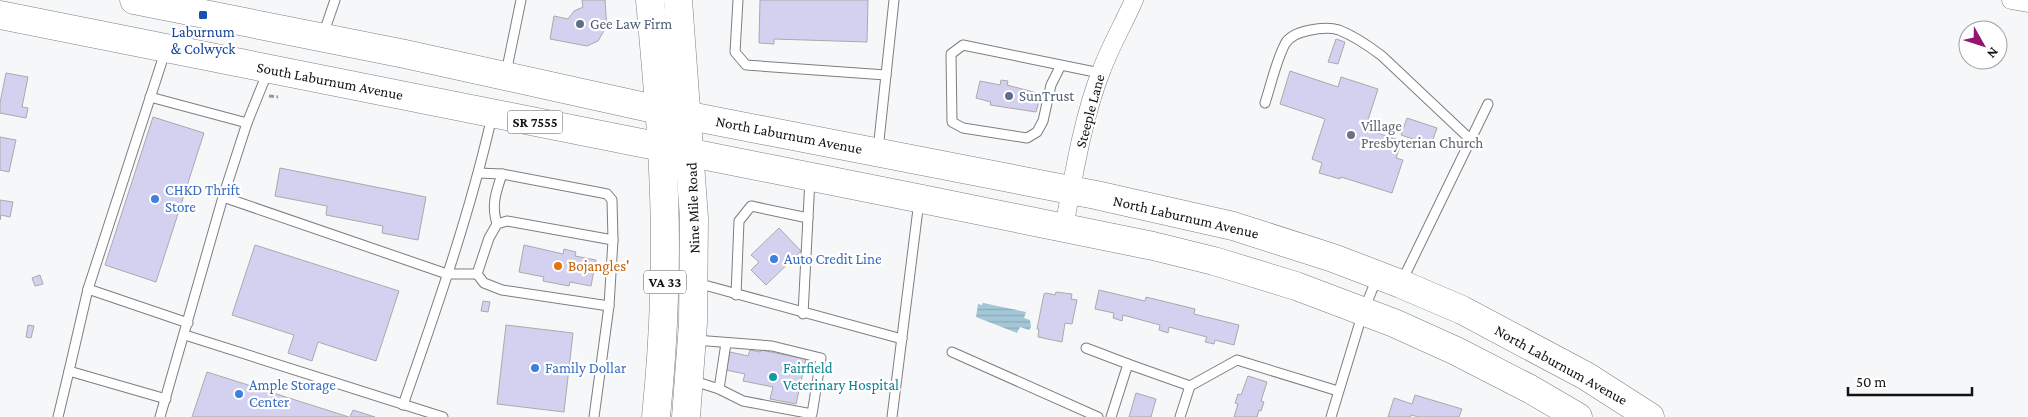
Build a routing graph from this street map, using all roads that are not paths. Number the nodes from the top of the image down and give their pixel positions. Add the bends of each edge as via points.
1 (335, 0) edge
2 (521, 0) edge
3 (650, 0) edge
4 (678, 0) edge
5 (738, 0) edge
6 (894, 0) edge
7 (1134, 0) edge
8 (2011, 0) edge
9 (140, 1) edge
10 (2028, 3) edge
11 (0, 15) edge
12 (322, 37) junction
13 (352, 43) junction
14 (166, 49) junction
15 (1061, 65) junction
16 (268, 70) junction
17 (1100, 73) junction
18 (886, 75) junction
19 (505, 76) junction
20 (150, 97) junction
21 (1265, 103) dead end
22 (1488, 104) dead end
23 (659, 110) junction
24 (493, 113) junction
25 (687, 115) junction
26 (247, 123) junction
27 (1471, 140) junction
28 (661, 146) junction
29 (690, 152) junction
30 (878, 152) junction
31 (479, 173) junction
32 (502, 174) junction
33 (810, 176) junction
34 (1070, 191) junction
35 (222, 197) junction
36 (919, 198) junction
37 (808, 218) junction
38 (497, 224) junction
39 (1064, 228) junction
40 (613, 240) junction
41 (447, 274) junction
42 (477, 274) junction
43 (1389, 279) junction
44 (694, 283) junction
45 (88, 289) junction
46 (736, 295) junction
47 (609, 306) junction
48 (1363, 312) junction
49 (803, 314) junction
50 (188, 323) junction
51 (185, 335) junction
52 (692, 340) junction
53 (902, 340) junction
54 (726, 343) junction
55 (1086, 348) dead end
56 (952, 352) dead end
57 (1128, 364) junction
58 (69, 371) junction
59 (689, 380) junction
60 (1190, 386) junction
61 (719, 389) junction
62 (1338, 391) junction
63 (166, 399) junction
64 (403, 405) junction
65 (58, 417) edge
66 (160, 417) edge
67 (443, 417) edge
68 (594, 417) edge
69 (656, 417) edge
70 (686, 417) edge
71 (892, 417) edge
72 (1098, 417) edge
73 (1111, 417) edge
74 (1180, 417) edge
75 (1331, 417) edge
76 (1578, 417) edge
77 (1650, 417) edge

1 - 12 lane
2 - 19 lane
3 - 23 main road, Nine Mile Road / VA 33
4 - 25 main road, Nine Mile Road / VA 33
5 - 18 lane via 735,52 746,65
6 - 18 lane
7 - 17 street, Steeple Lane
8 - 10 street
9 - 12 main road
11 - 14 main road, South Laburnum Avenue
12 - 13 main road
13 - 16 main road via 328,55 294,48 277,54
13 - 19 main road
14 - 16 main road, South Laburnum Avenue
14 - 20 lane
15 - 15 lane via 963,45 951,54 952,122 963,128 1027,138 1037,132 1043,121 1051,84
15 - 17 lane
16 - 24 main road, South Laburnum Avenue / SR 7555
16 - 26 lane
17 - 34 street, Steeple Lane
18 - 30 lane
19 - 23 main road
20 - 26 lane
20 - 45 lane
21 - 27 lane via 1286,43 1304,31 1337,30 1382,56
22 - 27 lane
23 - 25 main road, North Laburnum Avenue
23 - 28 main road, Nine Mile Road / VA 33
24 - 28 main road, South Laburnum Avenue / SR 7555
24 - 31 lane
25 - 29 main road, Nine Mile Road / VA 33
25 - 30 main road, North Laburnum Avenue
26 - 35 lane
27 - 43 lane
28 - 29 main road, South Laburnum Avenue
28 - 69 main road, Nine Mile Road / VA 33 via 664,295
29 - 33 main road
29 - 44 main road, Nine Mile Road / VA 33
30 - 34 main road, North Laburnum Avenue
31 - 32 lane
31 - 41 lane
32 - 38 lane via 494,198
32 - 40 lane via 607,194 612,200
33 - 36 main road
33 - 37 lane
34 - 39 street, Steeple Lane
34 - 43 main road, North Laburnum Avenue via 1233,226
35 - 41 lane
35 - 50 lane
36 - 39 main road
36 - 53 lane
37 - 46 lane via 751,206 739,221
37 - 49 lane
38 - 40 lane via 507,221
38 - 42 lane
39 - 48 main road via 1214,261 1296,286
40 - 47 lane
41 - 42 lane
41 - 64 lane
42 - 47 lane via 484,283 502,290
43 - 48 lane
43 - 77 main road, North Laburnum Avenue via 1462,310 1527,344 1586,376
44 - 46 lane
44 - 52 main road, Nine Mile Road / VA 33
45 - 50 lane
45 - 58 lane
46 - 49 lane
47 - 68 lane
48 - 62 lane
48 - 76 main road via 1456,351
49 - 53 lane
50 - 51 lane
51 - 63 lane
51 - 64 lane
52 - 54 lane
52 - 59 main road, Nine Mile Road / VA 33
53 - 71 lane
54 - 61 lane
54 - 61 lane via 772,346 821,358 812,414 742,401
55 - 57 lane
56 - 72 lane
57 - 60 lane
57 - 73 lane
58 - 63 lane
58 - 65 lane
59 - 61 lane
59 - 70 main road, Nine Mile Road / VA 33
60 - 62 lane via 1237,360
60 - 74 lane
62 - 75 lane
63 - 66 lane
64 - 67 lane

